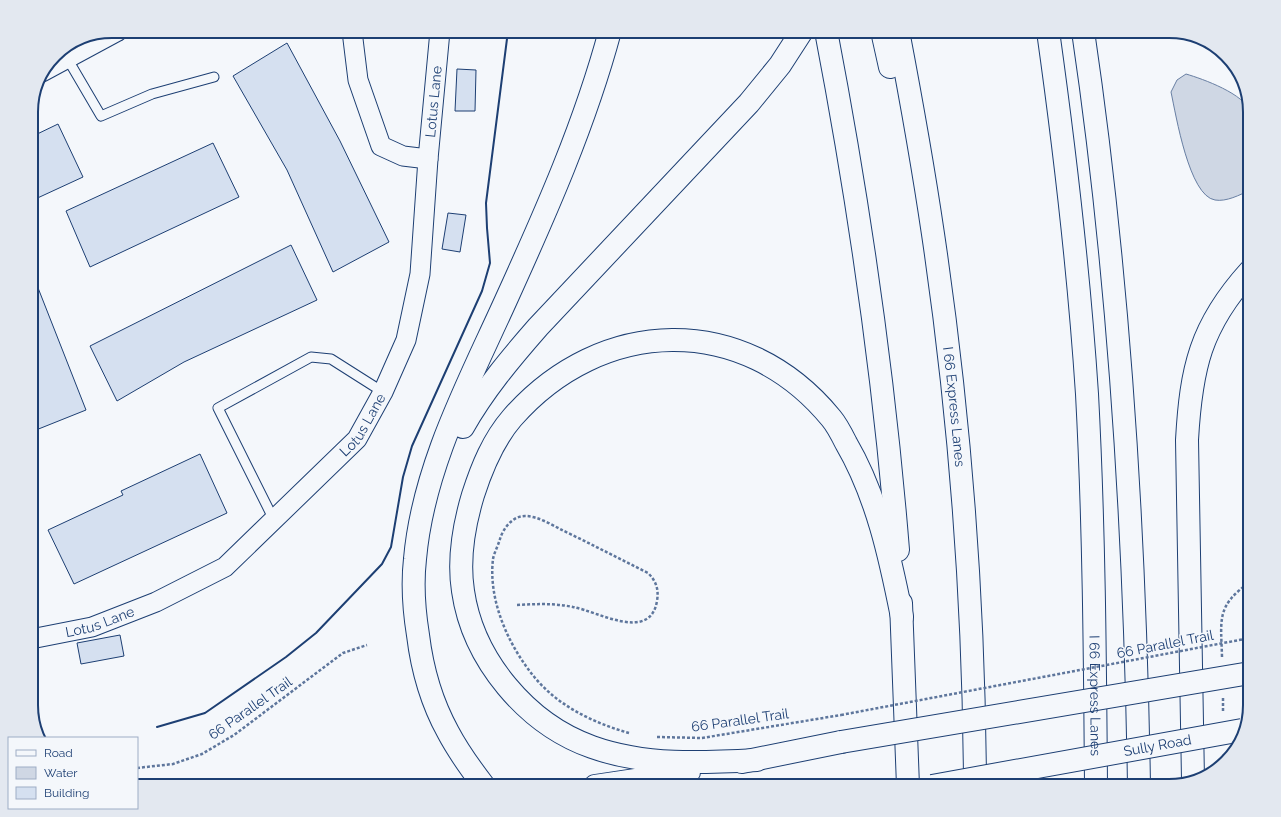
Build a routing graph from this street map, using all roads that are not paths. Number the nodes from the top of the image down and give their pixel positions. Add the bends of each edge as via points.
1 (353, 38) edge
2 (439, 38) edge
3 (608, 38) edge
4 (797, 38) edge
5 (827, 38) edge
6 (884, 38) edge
7 (899, 38) edge
8 (1049, 38) edge
9 (1084, 38) edge
10 (103, 39) edge
11 (67, 58) junction
12 (54, 65) edge
13 (214, 77) dead end
14 (428, 159) junction
15 (923, 169) junction
16 (1243, 279) edge
17 (383, 392) junction
18 (423, 504) junction
19 (273, 518) junction
20 (902, 617) junction
21 (38, 638) edge
22 (1243, 674) edge
23 (1238, 731) edge
24 (757, 760) junction
25 (1193, 774) edge
26 (479, 779) edge
27 (639, 779) edge
28 (908, 779) edge
29 (971, 779) edge
30 (975, 779) edge
31 (1096, 779) edge
32 (1139, 779) edge

1 - 14 street via 358,80 381,146 403,156
2 - 14 street, Lotus Lane
3 - 18 highway via 582,121 539,228 446,436
4 - 18 highway via 780,65 749,103 538,327 489,385 460,431
5 - 20 highway via 856,193 874,316 890,452
6 - 15 highway via 890,68
7 - 15 highway, I 66 Express Lanes
8 - 31 highway, I 66 Express Lanes via 1073,228 1086,393 1094,558
9 - 32 highway via 1111,254 1128,463
10 - 11 street
11 - 12 street
11 - 13 lane via 101,116 152,94
14 - 17 street, Lotus Lane via 420,274 406,340
15 - 30 highway, I 66 Express Lanes via 942,298 965,539 972,658
16 - 25 highway via 1210,327 1194,369 1190,394 1187,440
17 - 19 street, Lotus Lane via 357,439
17 - 19 lane via 330,359 311,358 218,408
18 - 26 highway via 415,559 415,612 425,672 447,731
19 - 21 street, Lotus Lane via 225,567 156,602 92,627
20 - 24 highway via 876,509 857,461 833,419 798,384 752,355 714,343 690,339 640,343 592,358 568,371 538,393 516,414 483,464 466,519 461,558 463,592 474,632 499,678 530,710 556,729 590,747 626,757 664,762
20 - 28 highway
22 - 24 highway, bridge via 841,742
23 - 29 highway, Sully Road, bridge
24 - 27 highway

